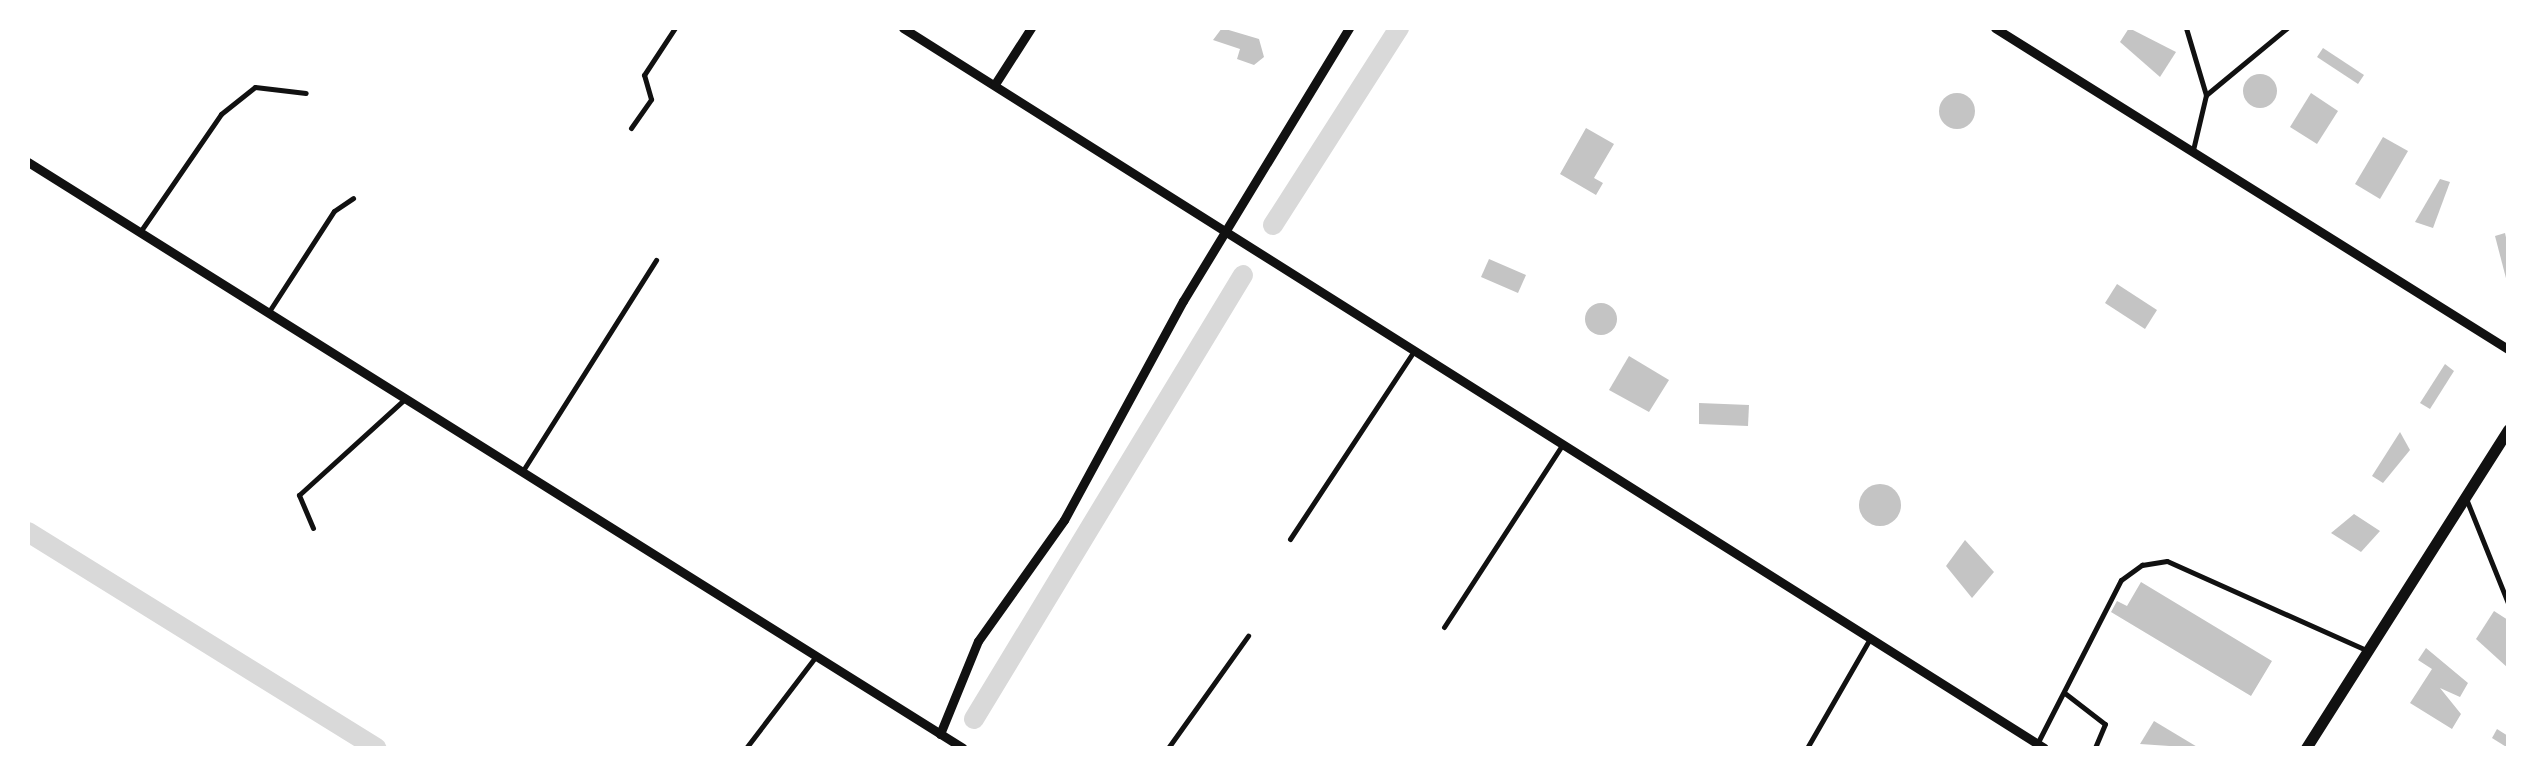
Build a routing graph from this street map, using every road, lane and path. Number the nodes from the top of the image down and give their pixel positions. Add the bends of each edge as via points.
1 (675, 28) edge
2 (903, 28) edge
3 (1031, 28) edge
4 (1350, 28) edge
5 (1995, 28) edge
6 (2186, 28) edge
7 (2287, 28) edge
8 (995, 84) junction
9 (306, 93) dead end
10 (2206, 94) junction
11 (631, 128) dead end
12 (2193, 153) junction
13 (28, 162) edge
14 (353, 198) dead end
15 (1225, 229) junction
16 (140, 232) junction
17 (656, 260) dead end
18 (268, 313) junction
19 (1416, 348) junction
20 (2508, 349) edge
21 (406, 399) junction
22 (2508, 430) edge
23 (1564, 442) junction
24 (522, 472) junction
25 (2465, 498) junction
26 (313, 528) dead end
27 (1290, 539) dead end
28 (2508, 603) edge
29 (1444, 626) dead end
30 (1248, 636) dead end
31 (1870, 638) junction
32 (2368, 650) junction
33 (816, 656) junction
34 (2066, 694) junction
35 (940, 734) junction
36 (2041, 746) edge
37 (746, 748) edge
38 (963, 748) edge
39 (1168, 748) edge
40 (1807, 748) edge
41 (2095, 748) edge
42 (2306, 748) edge

1 - 11 lane via 644,76 651,98
2 - 8 street
3 - 8 street
4 - 15 street
5 - 12 street
6 - 10 lane
7 - 10 lane
8 - 15 street
9 - 16 lane via 255,86 220,114
10 - 12 lane
12 - 20 street
13 - 16 street
14 - 18 lane via 334,212
15 - 19 street
15 - 35 street via 1064,520 971,654
16 - 18 street
17 - 24 lane
18 - 21 street
19 - 23 street
19 - 27 lane
21 - 24 street
21 - 26 lane via 298,495
22 - 25 street
23 - 29 lane
23 - 31 street
24 - 33 street
25 - 28 lane via 2490,538
25 - 32 street
30 - 39 lane
31 - 36 street
31 - 40 lane
32 - 34 lane via 2167,561 2121,580
32 - 42 street
33 - 35 street
33 - 37 lane
34 - 36 lane
34 - 41 lane via 2105,724
35 - 38 street

